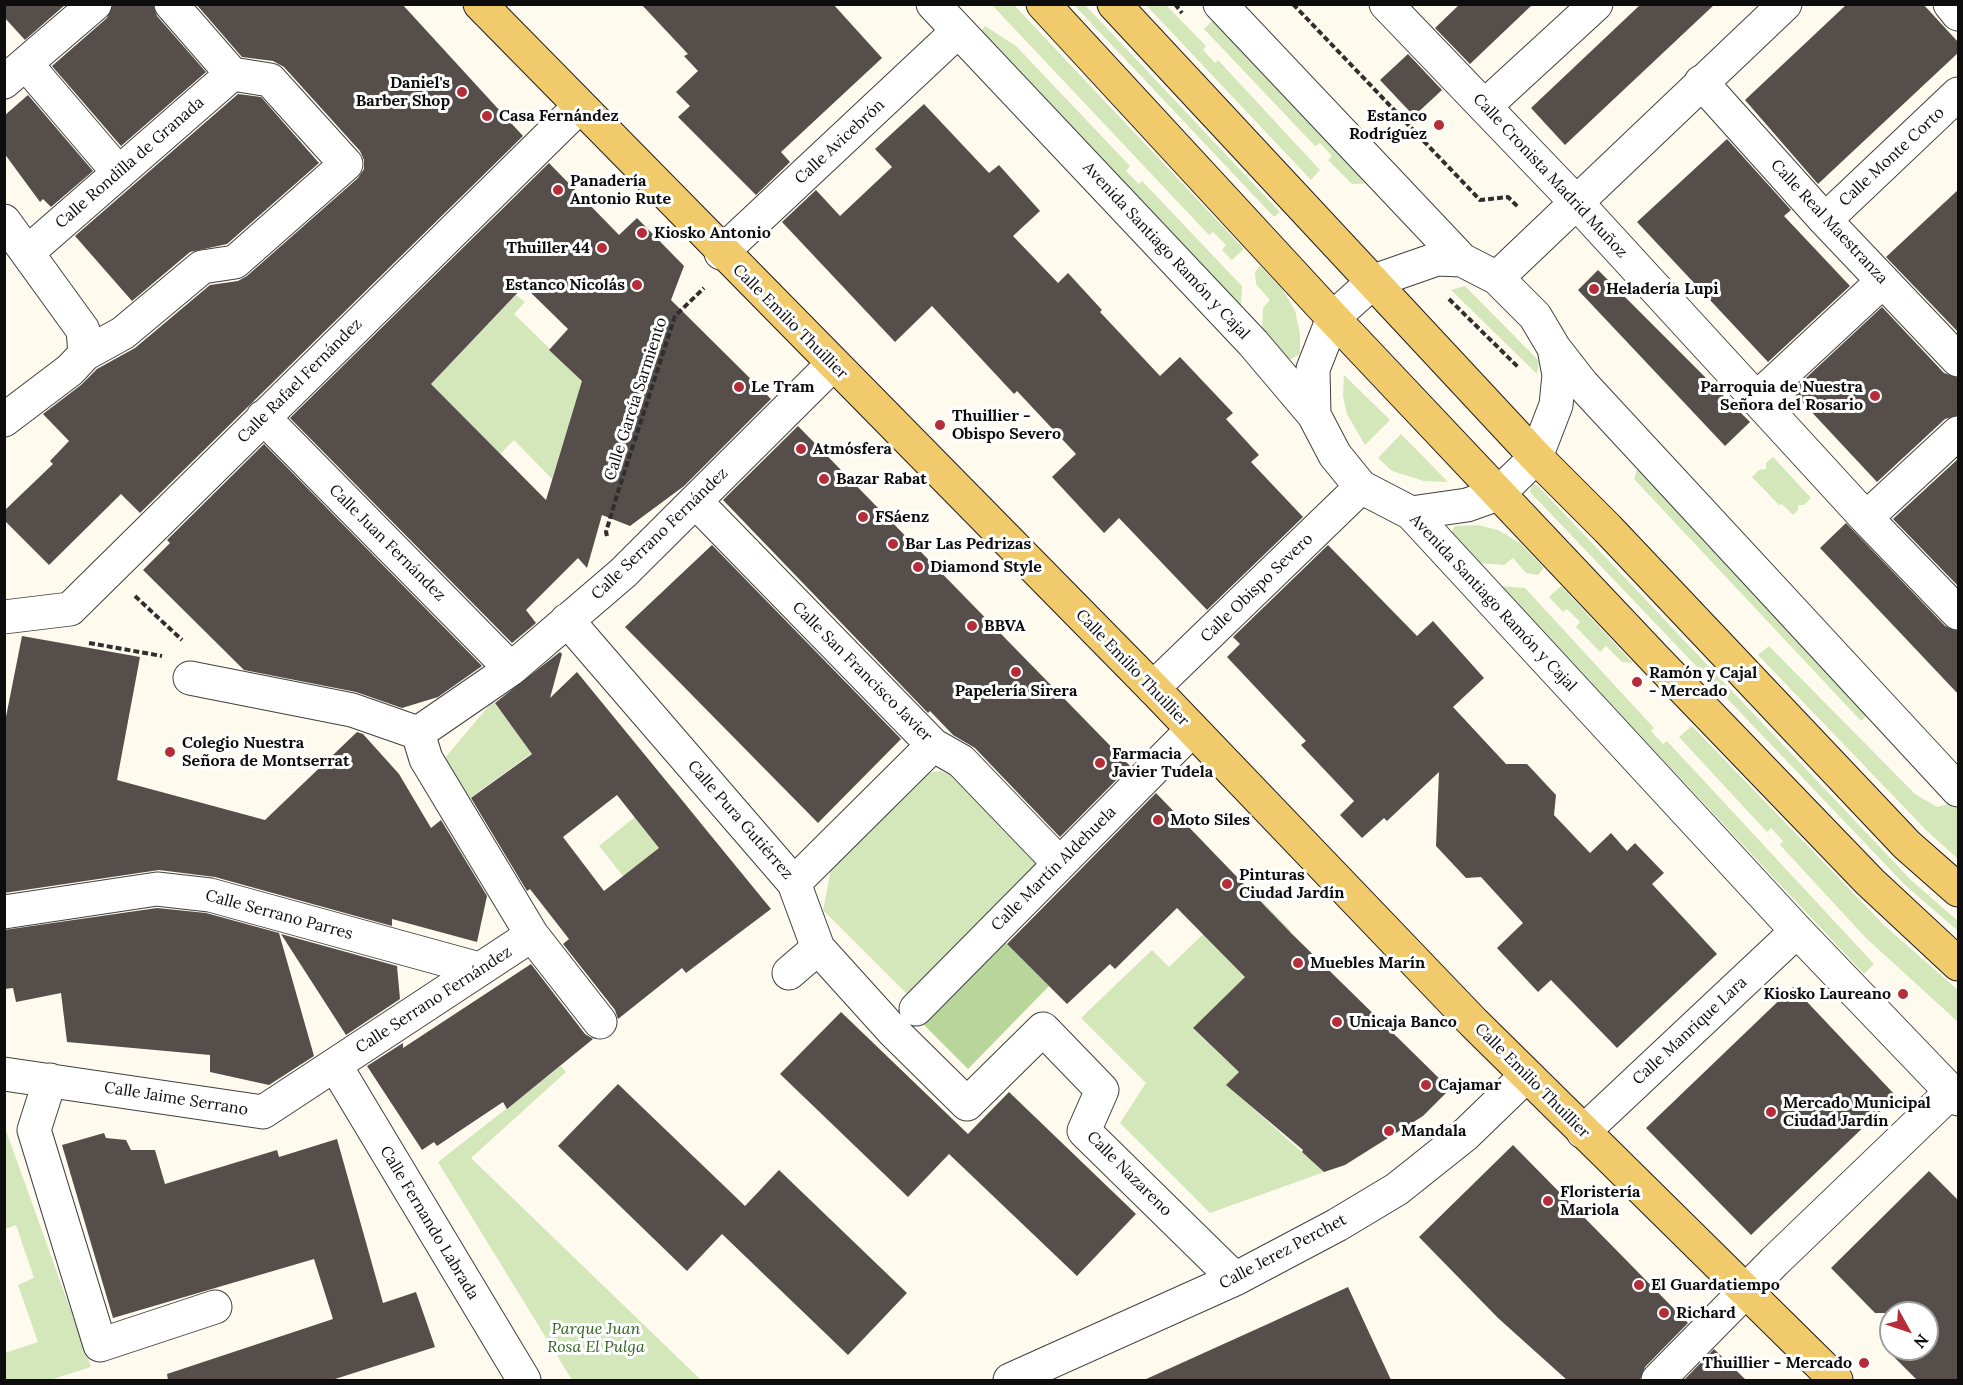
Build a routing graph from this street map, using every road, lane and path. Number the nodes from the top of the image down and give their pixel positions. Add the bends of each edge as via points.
1 (95, 4) edge
2 (171, 4) edge
3 (480, 4) edge
4 (933, 4) edge
5 (1043, 4) edge
6 (1114, 4) edge
7 (1220, 4) edge
8 (1293, 4) edge
9 (1596, 4) edge
10 (1785, 4) edge
11 (1950, 4) edge
12 (1399, 9) edge
13 (1959, 14) edge
14 (958, 31) junction
15 (15, 73) edge
16 (232, 74) junction
17 (1701, 82) junction
18 (1485, 106) junction
19 (579, 107) junction
20 (1952, 112) edge
21 (119, 173) junction
22 (1576, 202) junction
23 (1522, 212) dead end
24 (1825, 220) junction
25 (4, 221) edge
26 (28, 252) junction
27 (726, 257) junction
28 (1462, 260) junction
29 (1497, 278) junction
30 (1374, 281) junction
31 (1883, 281) junction
32 (1333, 318) junction
33 (1554, 348) junction
34 (85, 354) junction
35 (1959, 360) edge
36 (832, 365) junction
37 (1756, 399) junction
38 (1314, 415) junction
39 (263, 417) junction
40 (4, 420) edge
41 (1959, 433) edge
42 (1536, 457) junction
43 (1361, 488) junction
44 (1498, 494) junction
45 (617, 495) dead end
46 (694, 501) junction
47 (1411, 513) junction
48 (1866, 518) junction
49 (45, 612) junction
50 (1959, 613) edge
51 (4, 617) edge
52 (567, 620) junction
53 (180, 668) joint
54 (511, 669) junction
55 (1152, 688) junction
56 (1192, 730) junction
57 (418, 733) junction
58 (933, 745) junction
59 (1959, 790) edge
60 (1059, 863) junction
61 (795, 883) junction
62 (1959, 890) edge
63 (4, 912) edge
64 (1797, 931) junction
65 (532, 935) junction
66 (818, 948) junction
67 (1959, 964) edge
68 (479, 969) junction
69 (789, 973) dead end
70 (916, 1009) dead end
71 (600, 1022) dead end
72 (893, 1031) joint
73 (335, 1065) junction
74 (4, 1074) edge
75 (1526, 1076) junction
76 (50, 1080) junction
77 (1954, 1096) edge
78 (1583, 1132) junction
79 (1235, 1279) junction
80 (1744, 1293) junction
81 (215, 1307) dead end
82 (524, 1380) edge
83 (1010, 1380) edge
84 (1658, 1380) edge
85 (1836, 1380) edge

1 - 15 street
2 - 16 street
3 - 19 main road, Calle Emilio Thuillier
4 - 14 street, Avenida Santiago Ramón y Cajal
5 - 32 main road
6 - 30 main road
7 - 28 street
8 - 23 path via 1480,200 1508,197
9 - 18 street
10 - 17 street
11 - 13 street
12 - 18 street, Calle Cronista Madrid Muñoz
14 - 27 street, Calle Avicebrón
14 - 38 street, Avenida Santiago Ramón y Cajal via 1253,343
15 - 21 street
16 - 21 street, Calle Rondilla de Granada
16 - 34 street via 270,80 346,164 236,262 202,267 123,333
17 - 22 street
17 - 24 street, Calle Real Maestranza
18 - 22 street, Calle Cronista Madrid Muñoz
19 - 27 main road, Calle Emilio Thuillier
19 - 39 street, Calle Rafael Fernández
20 - 24 street, Calle Monte Corto
21 - 26 street, Calle Rondilla de Granada
22 - 29 street
22 - 37 street, Calle Cronista Madrid Muñoz
24 - 31 street, Calle Real Maestranza
25 - 26 street
26 - 34 street via 83,330
27 - 36 main road, Calle Emilio Thuillier
27 - 45 path, Calle García Sarmiento via 675,316
28 - 29 street
28 - 30 street via 1437,259
29 - 33 street via 1535,316
30 - 32 street
30 - 42 main road
31 - 35 street, Calle Real Maestranza
31 - 37 street
32 - 38 street via 1313,369
32 - 44 main road
33 - 42 street via 1559,375 1556,405
33 - 59 street via 1582,384
34 - 40 street
36 - 46 street, Calle Serrano Fernández
36 - 55 main road, Calle Emilio Thuillier
37 - 48 street, Calle Cronista Madrid Muñoz
38 - 43 street, Avenida Santiago Ramón y Cajal via 1335,455
39 - 49 street, Calle Rafael Fernández via 70,609
39 - 54 street, Calle Juan Fernández
41 - 48 street
42 - 44 street
42 - 62 main road via 1907,845
43 - 47 street, Avenida Santiago Ramón y Cajal
43 - 55 street, Calle Obispo Severo
44 - 47 street via 1467,505
44 - 67 main road via 1870,882
46 - 52 street, Calle Serrano Fernández via 623,573
46 - 58 street, Calle San Francisco Javier
47 - 64 street, Avenida Santiago Ramón y Cajal
48 - 50 street, Calle Cronista Madrid Muñoz
49 - 51 street, Calle Rafael Fernández
49 - 53 path via 58,637
52 - 54 street, Calle Serrano Fernández
52 - 61 street, Calle Pura Gutiérrez
53 - 57 street via 352,710
54 - 57 street, Calle Serrano Fernández
55 - 56 main road, Calle Emilio Thuillier
56 - 60 street, Calle Martín Aldehuela
56 - 75 main road, Calle Emilio Thuillier
57 - 65 street via 426,759
58 - 60 street, Calle San Francisco Javier via 961,761
58 - 61 street
60 - 70 street, Calle Martín Aldehuela
61 - 66 street, Calle Pura Gutiérrez
63 - 68 street, Calle Serrano Parres via 158,889 210,895
64 - 77 street, Avenida Santiago Ramón y Cajal
64 - 78 street, Calle Manrique Lara
65 - 68 street, Calle Serrano Fernández
65 - 71 street
66 - 69 street
66 - 72 street, Calle Pura Gutiérrez
68 - 73 street, Calle Serrano Fernández
72 - 79 street, Calle Nazareno via 967,1104 1043,1029 1102,1090 1084,1131
73 - 76 street, Calle Jaime Serrano via 262,1112
73 - 82 street, Calle Fernando Labrada
74 - 76 street, Calle Jaime Serrano
75 - 78 main road, Calle Emilio Thuillier
75 - 79 street, Calle Jerez Perchet via 1467,1134 1397,1189
76 - 81 street via 34,1130 100,1345
77 - 80 street
78 - 80 main road, Calle Emilio Thuillier
79 - 83 street, Calle Jerez Perchet
80 - 84 street
80 - 85 main road, Calle Emilio Thuillier

